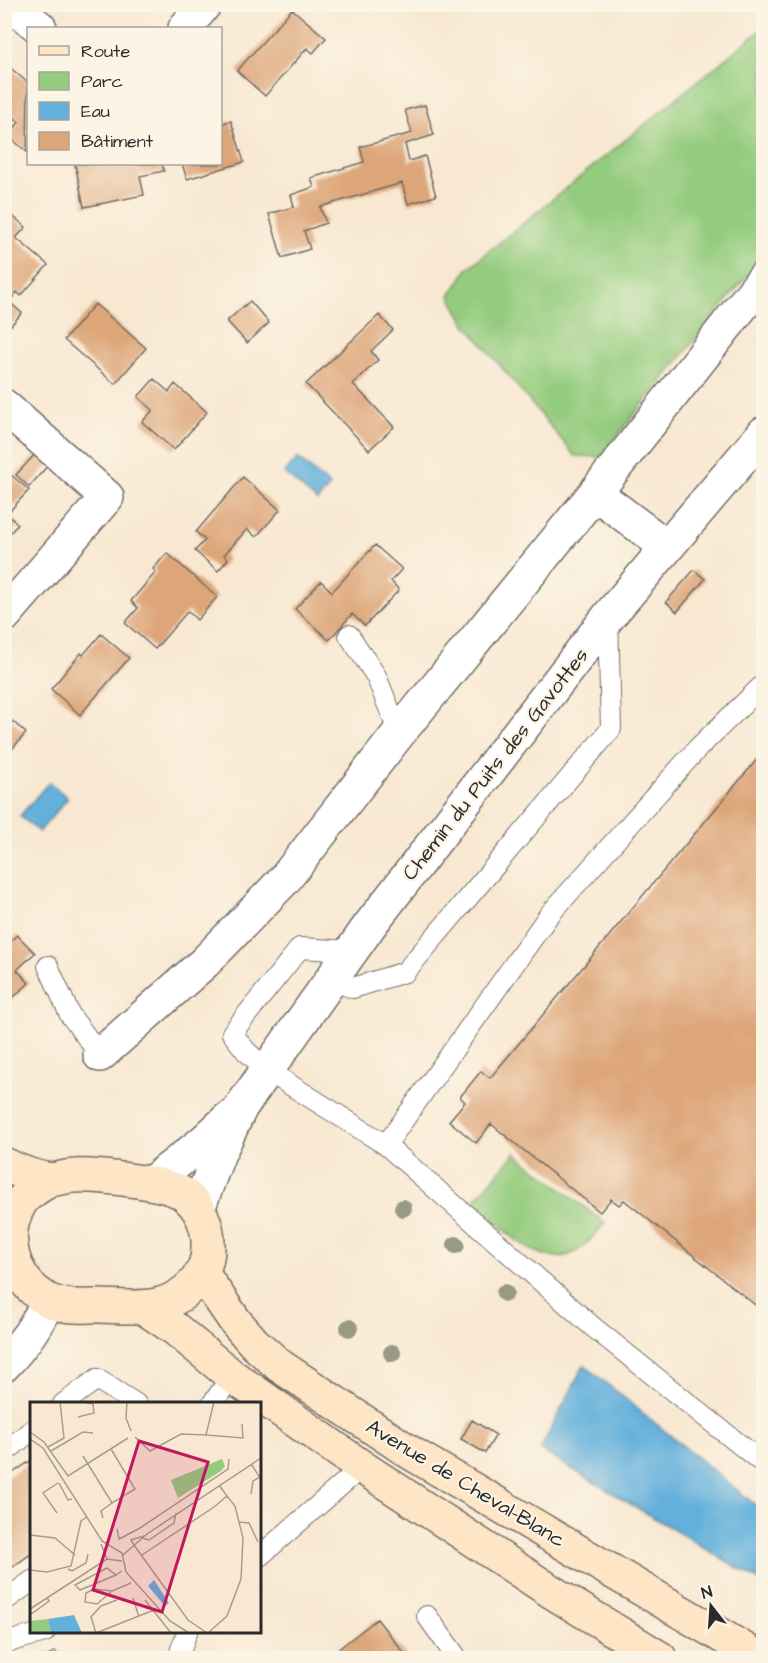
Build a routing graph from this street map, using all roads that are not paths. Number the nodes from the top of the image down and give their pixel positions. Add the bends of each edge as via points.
1 (11, 4) edge
2 (205, 4) edge
3 (39, 27) edge
4 (186, 27) edge
5 (764, 278) edge
6 (4, 406) edge
7 (764, 433) edge
8 (595, 493) junction
9 (667, 547) junction
10 (4, 616) edge
11 (608, 617) junction
12 (349, 635) dead end
13 (764, 684) edge
14 (399, 733) junction
15 (352, 951) junction
16 (48, 966) dead end
17 (331, 981) junction
18 (100, 1055) joint
19 (268, 1071) junction
20 (242, 1107) junction
21 (386, 1145) junction
22 (4, 1164) edge
23 (50, 1180) junction
24 (151, 1183) junction
25 (198, 1209) junction
26 (7, 1226) edge
27 (202, 1274) junction
28 (48, 1300) junction
29 (143, 1307) junction
30 (4, 1365) edge
31 (232, 1376) junction
32 (66, 1402) edge
33 (133, 1402) edge
34 (213, 1402) edge
35 (30, 1432) edge
36 (4, 1453) edge
37 (764, 1464) edge
38 (363, 1467) junction
39 (261, 1555) edge
40 (30, 1582) edge
41 (4, 1601) edge
42 (427, 1616) dead end
43 (41, 1633) edge
44 (187, 1633) edge
45 (4, 1643) edge
46 (178, 1659) edge
47 (457, 1659) edge
48 (660, 1659) edge
49 (759, 1659) edge

1 - 3 street
2 - 4 street
5 - 8 street
6 - 10 street via 107,497
7 - 9 street, Chemin du Puits des Gavottes
8 - 9 street
8 - 14 street
9 - 11 street, Chemin du Puits des Gavottes
11 - 15 street, Chemin du Puits des Gavottes
11 - 17 lane via 611,729 405,972 353,988
12 - 14 lane via 375,676
13 - 21 lane via 698,748 549,915
14 - 18 street via 285,879 205,962
15 - 17 street, Chemin du Puits des Gavottes
15 - 19 lane via 300,948 232,1033
16 - 18 lane via 70,1015
17 - 19 street, Chemin du Puits des Gavottes
19 - 20 street, Chemin du Puits des Gavottes
19 - 21 lane
20 - 24 street, Chemin du Puits des Gavottes
20 - 25 street, Chemin du Puits des Gavottes
21 - 37 lane via 593,1327
22 - 23 main road
23 - 24 main road via 74,1176
23 - 26 main road via 22,1201
24 - 25 main road via 181,1193
25 - 27 main road via 208,1236 208,1257
26 - 28 main road via 15,1269 26,1285
27 - 29 main road via 185,1293 164,1304
27 - 49 main road, Avenue de Cheval-Blanc via 235,1321 280,1366 411,1453
28 - 29 main road via 71,1306
28 - 30 street via 24,1344
29 - 31 main road, Avenue de Cheval-Blanc
31 - 34 lane
31 - 38 main road, Avenue de Cheval-Blanc
32 - 33 lane via 97,1379
35 - 36 lane
38 - 39 lane
38 - 48 main road, Avenue de Cheval-Blanc via 552,1593
40 - 41 lane
42 - 47 lane
43 - 45 lane
44 - 46 lane

